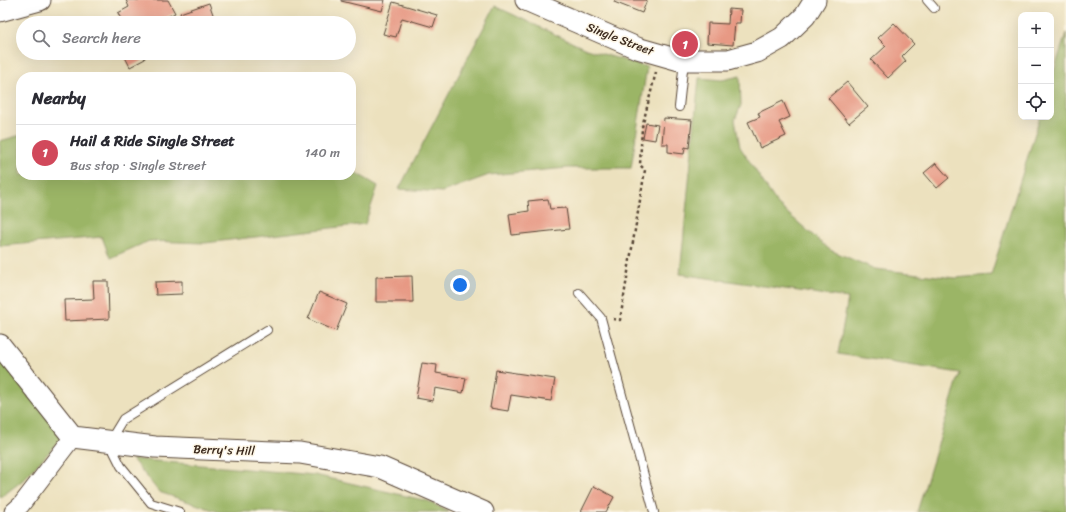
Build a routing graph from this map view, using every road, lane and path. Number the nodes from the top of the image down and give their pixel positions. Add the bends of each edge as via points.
1 (40, 0) edge
2 (526, 0) edge
3 (815, 0) edge
4 (927, 0) edge
5 (934, 8) dead end
6 (0, 11) edge
7 (661, 54) junction
8 (684, 60) junction
9 (679, 107) dead end
10 (579, 293) dead end
11 (606, 318) dead end
12 (267, 330) dead end
13 (0, 345) edge
14 (73, 437) junction
15 (109, 442) junction
16 (13, 512) edge
17 (180, 512) edge
18 (483, 512) edge
19 (654, 512) edge

1 - 6 street
2 - 7 street, Single Street via 637,48
3 - 8 street, Single Street via 805,16 782,38 757,52 728,60
4 - 5 lane
7 - 8 street, Single Street
7 - 11 path via 642,127 640,165 645,170 620,320
8 - 9 lane
10 - 19 lane via 601,318
12 - 15 lane via 123,419
13 - 14 street
14 - 15 street, Berry's Hill
14 - 16 street
15 - 17 lane via 121,466 152,503
15 - 18 street, Berry's Hill via 155,447 300,453 380,467

